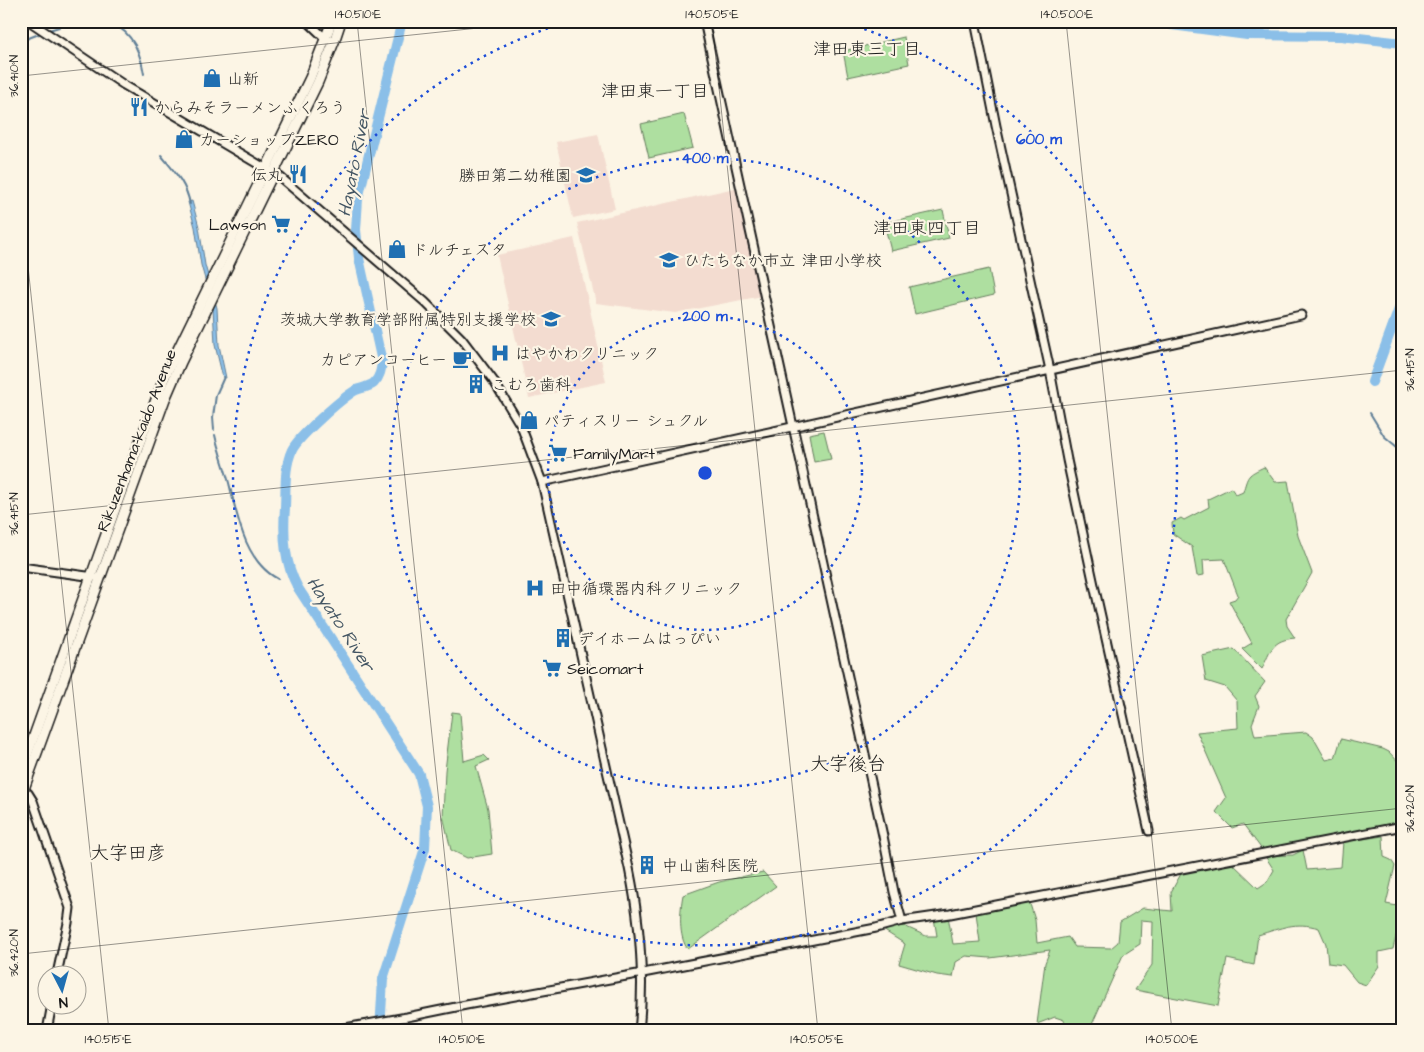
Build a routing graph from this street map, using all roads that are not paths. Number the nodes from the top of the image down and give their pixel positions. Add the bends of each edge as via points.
1 (29, 21) edge
2 (307, 21) edge
3 (332, 21) edge
4 (341, 21) edge
5 (704, 21) edge
6 (975, 21) edge
7 (330, 41) junction
8 (266, 168) junction
9 (274, 173) junction
10 (1301, 315) dead end
11 (1050, 370) junction
12 (793, 427) junction
13 (542, 482) junction
14 (21, 567) edge
15 (95, 578) junction
16 (21, 772) edge
17 (22, 792) edge
18 (1403, 826) edge
19 (1150, 831) dead end
20 (902, 922) junction
21 (58, 964) edge
22 (642, 973) junction
23 (50, 1014) edge
24 (47, 1031) edge
25 (328, 1031) edge
26 (639, 1031) edge

1 - 8 street via 124,85
2 - 7 street
3 - 7 highway, Rikuzenhama-kaido Avenue
4 - 7 highway, Rikuzenhama-kaido Avenue
5 - 12 street
6 - 11 street
7 - 8 highway, Rikuzenhama-kaido Avenue
7 - 9 highway, Rikuzenhama-kaido Avenue via 318,82
8 - 9 street
8 - 15 highway, Rikuzenhama-kaido Avenue via 165,376
9 - 13 street via 438,314 462,339 510,406
9 - 15 highway, Rikuzenhama-kaido Avenue via 167,392
10 - 11 street
11 - 12 street
11 - 19 street via 1094,586
12 - 13 street
12 - 20 street
13 - 22 street via 637,906
14 - 15 street
15 - 16 highway, Rikuzenhama-kaido Avenue
15 - 17 highway, Rikuzenhama-kaido Avenue
17 - 21 street via 32,801 70,908
18 - 20 street
20 - 22 street
22 - 25 street
22 - 26 street
23 - 24 street

